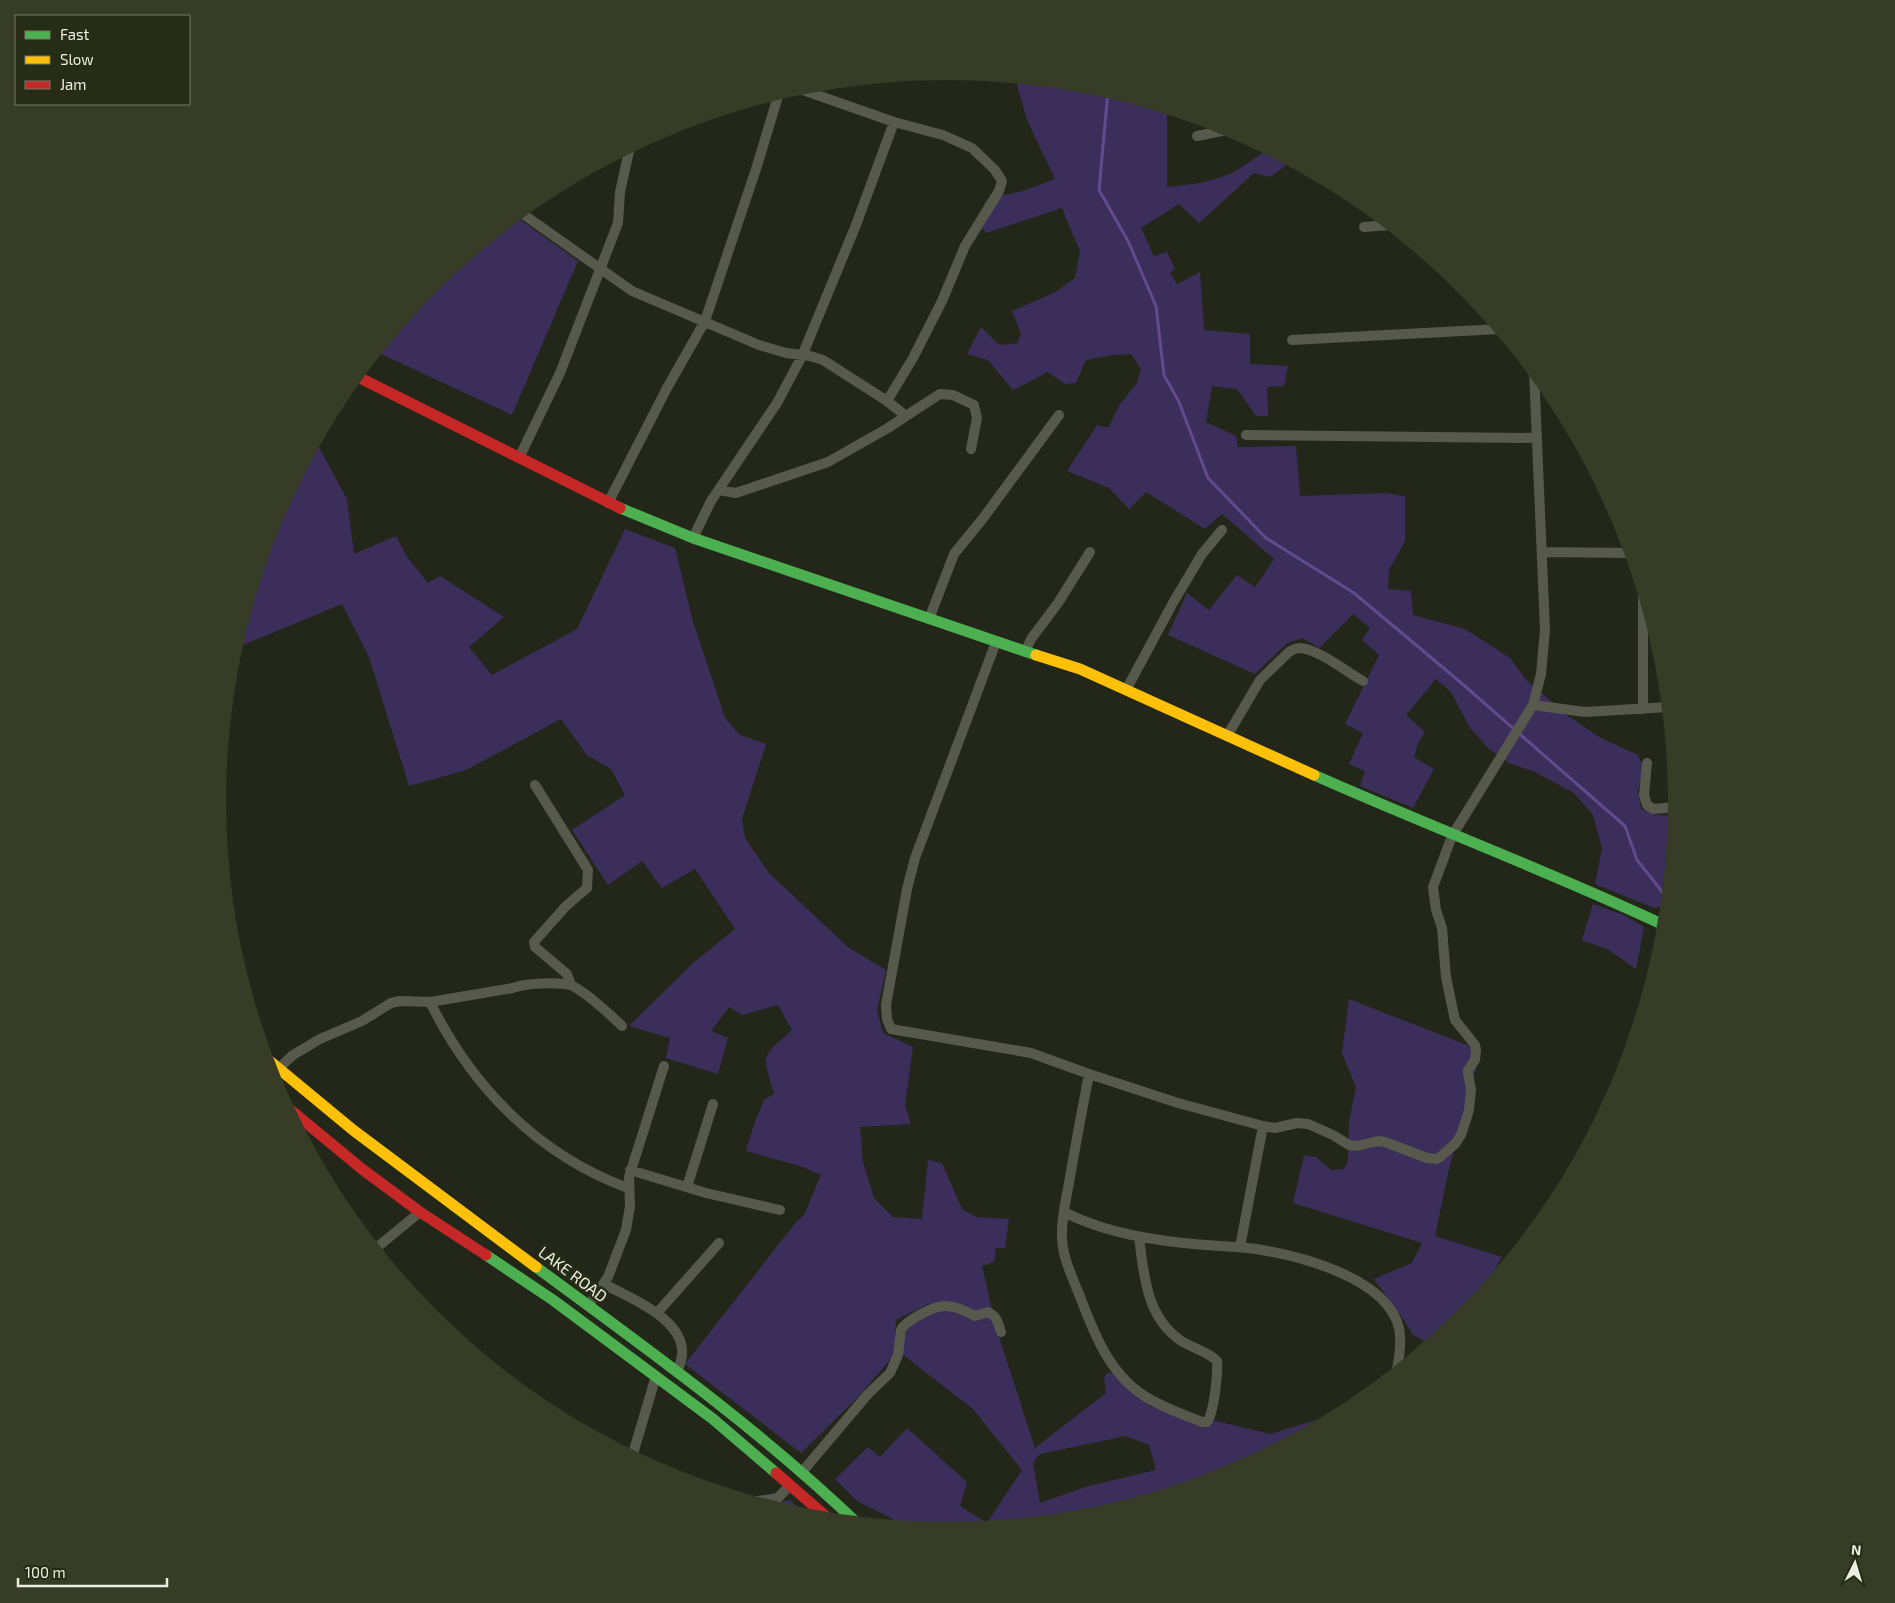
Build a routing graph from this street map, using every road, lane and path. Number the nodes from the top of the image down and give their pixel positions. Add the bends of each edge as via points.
1 (812, 93) edge
2 (777, 101) edge
3 (894, 122) junction
4 (1216, 132) edge
5 (1197, 136) dead end
6 (628, 154) edge
7 (526, 216) edge
8 (1382, 226) edge
9 (1364, 228) dead end
10 (601, 269) junction
11 (705, 321) junction
12 (1493, 329) edge
13 (1292, 340) dead end
14 (802, 356) junction
15 (363, 379) edge
16 (1535, 383) edge
17 (887, 401) junction
18 (1059, 415) dead end
19 (906, 416) junction
20 (1246, 435) dead end
21 (1538, 438) junction
22 (971, 449) dead end
23 (519, 458) junction
24 (719, 490) junction
25 (608, 503) junction
26 (1222, 530) dead end
27 (693, 538) junction
28 (1090, 552) dead end
29 (1542, 552) junction
30 (1625, 553) edge
31 (1644, 614) edge
32 (929, 619) junction
33 (996, 642) junction
34 (1025, 652) junction
35 (1363, 681) dead end
36 (1126, 690) junction
37 (1533, 705) junction
38 (1663, 707) edge
39 (1643, 709) junction
40 (1227, 736) junction
41 (1646, 763) dead end
42 (535, 785) dead end
43 (1669, 808) edge
44 (1452, 836) junction
45 (1658, 922) edge
46 (571, 986) junction
47 (430, 1002) junction
48 (622, 1026) dead end
49 (664, 1066) dead end
50 (278, 1069) joint
51 (1089, 1074) junction
52 (713, 1104) dead end
53 (298, 1116) edge
54 (1263, 1126) junction
55 (630, 1170) junction
56 (687, 1187) junction
57 (628, 1188) junction
58 (780, 1210) dead end
59 (420, 1212) junction
60 (1064, 1212) junction
61 (1140, 1237) junction
62 (719, 1242) dead end
63 (379, 1246) edge
64 (1240, 1247) junction
65 (604, 1284) junction
66 (588, 1306) junction
67 (657, 1313) junction
68 (1001, 1332) dead end
69 (1397, 1365) edge
70 (678, 1372) junction
71 (656, 1376) junction
72 (634, 1451) edge
73 (802, 1472) junction
74 (790, 1486) junction
75 (768, 1500) edge
76 (820, 1511) edge
77 (850, 1516) edge

1 - 3 street
2 - 11 street
3 - 14 street
3 - 17 street via 944,135 972,148 1002,181 965,246 917,350
4 - 5 street
6 - 10 street via 620,192 618,223
7 - 10 street
8 - 9 street
10 - 11 street via 632,291
10 - 23 street via 560,373
11 - 14 street via 759,345
11 - 25 street
12 - 13 street
14 - 17 street via 823,360
14 - 24 street via 777,403
15 - 23 main road
16 - 21 street
17 - 19 street
18 - 32 street via 958,547
19 - 22 street via 940,394 954,395 974,405 978,418
19 - 24 street via 828,462 736,493
20 - 21 street
21 - 29 street
23 - 25 main road
24 - 27 street
25 - 27 main road
26 - 36 street via 1202,554
27 - 32 main road
28 - 34 street
29 - 30 street
29 - 37 street via 1545,630 1541,674
31 - 39 street
32 - 33 main road
33 - 34 main road
33 - 51 street via 914,858 886,1004 886,1019 891,1029 1022,1051
34 - 36 main road via 1080,669
35 - 40 street via 1316,653 1294,648 1260,680
36 - 40 main road
37 - 39 street via 1586,712
37 - 44 street
38 - 39 street
40 - 44 main road
41 - 43 street via 1644,795 1647,805 1653,809
42 - 46 street via 588,870 587,888 534,942 535,947 567,974
44 - 45 main road via 1598,894
44 - 54 street via 1433,892 1442,928 1446,977 1455,1020 1476,1050 1476,1060 1468,1070 1470,1102 1461,1135 1436,1159 1378,1141 1349,1145 1308,1124 1275,1128
46 - 47 street via 522,984
46 - 48 street
47 - 50 street via 390,1003 343,1031 293,1054
47 - 57 street via 450,1038 488,1091 531,1132 574,1164
49 - 55 street
50 - 66 main road, LAKE ROAD via 442,1200
51 - 54 street
51 - 60 street
52 - 56 street
53 - 59 main road, LAKE ROAD
54 - 64 street
55 - 56 street
55 - 57 street
56 - 58 street
57 - 65 street via 628,1225
59 - 63 street
59 - 71 main road, LAKE ROAD via 553,1300
60 - 61 street via 1083,1222
60 - 61 street via 1065,1256 1090,1324 1109,1360 1143,1394 1167,1408 1207,1422 1212,1408 1217,1361 1183,1342 1162,1323 1147,1291
61 - 64 street
62 - 67 street
64 - 69 street via 1307,1262 1338,1272 1369,1288 1394,1316 1399,1329
65 - 66 street
65 - 67 street
66 - 70 main road, LAKE ROAD
67 - 70 street via 671,1324 680,1341 682,1350
68 - 73 street via 994,1315 988,1312 975,1316 939,1306 912,1320 901,1330 898,1355 890,1373
70 - 73 main road, LAKE ROAD
71 - 72 street
71 - 74 main road, LAKE ROAD via 713,1419
73 - 77 main road, LAKE ROAD
74 - 75 street via 778,1498
74 - 76 main road, LAKE ROAD

